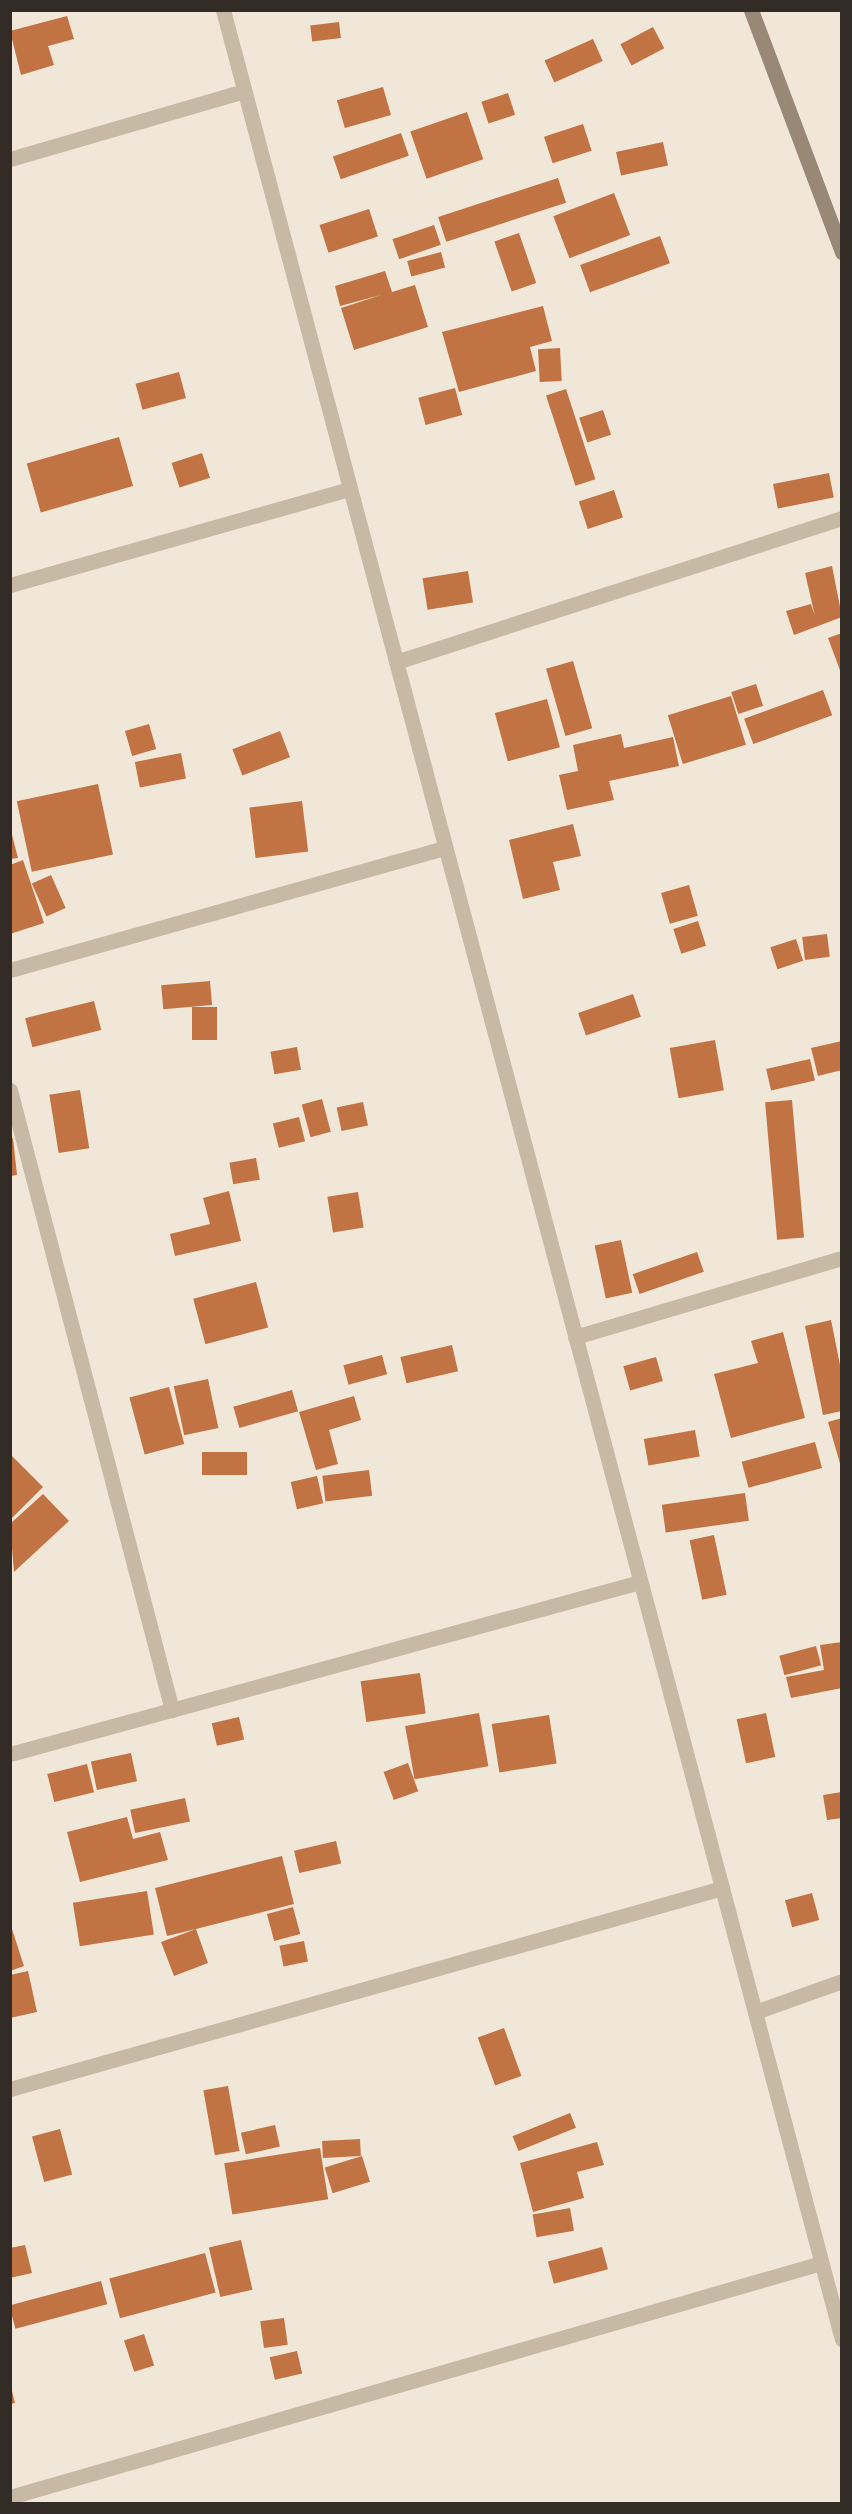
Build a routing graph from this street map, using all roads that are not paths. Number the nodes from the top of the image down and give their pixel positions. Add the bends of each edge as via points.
1 (223, 10) edge
2 (751, 10) edge
3 (244, 91) junction
4 (10, 159) edge
5 (842, 252) edge
6 (350, 489) junction
7 (842, 518) edge
8 (10, 585) edge
9 (396, 662) junction
10 (445, 848) junction
11 (10, 970) edge
12 (10, 1089) edge
13 (842, 1258) edge
14 (575, 1337) junction
15 (640, 1582) junction
16 (172, 1710) junction
17 (10, 1754) edge
18 (722, 1888) junction
19 (842, 1981) edge
20 (755, 2012) junction
21 (10, 2089) edge
22 (821, 2263) junction
23 (842, 2339) edge
24 (10, 2497) edge

1 - 3 street
2 - 5 main road
3 - 4 street
3 - 6 street
6 - 8 street
6 - 9 street
7 - 9 street
9 - 10 street
10 - 11 street
10 - 14 street
12 - 16 street
13 - 14 street
14 - 15 street
15 - 16 street
15 - 18 street
16 - 17 street
18 - 20 street
18 - 21 street
19 - 20 street
20 - 22 street
22 - 23 street
22 - 24 street

